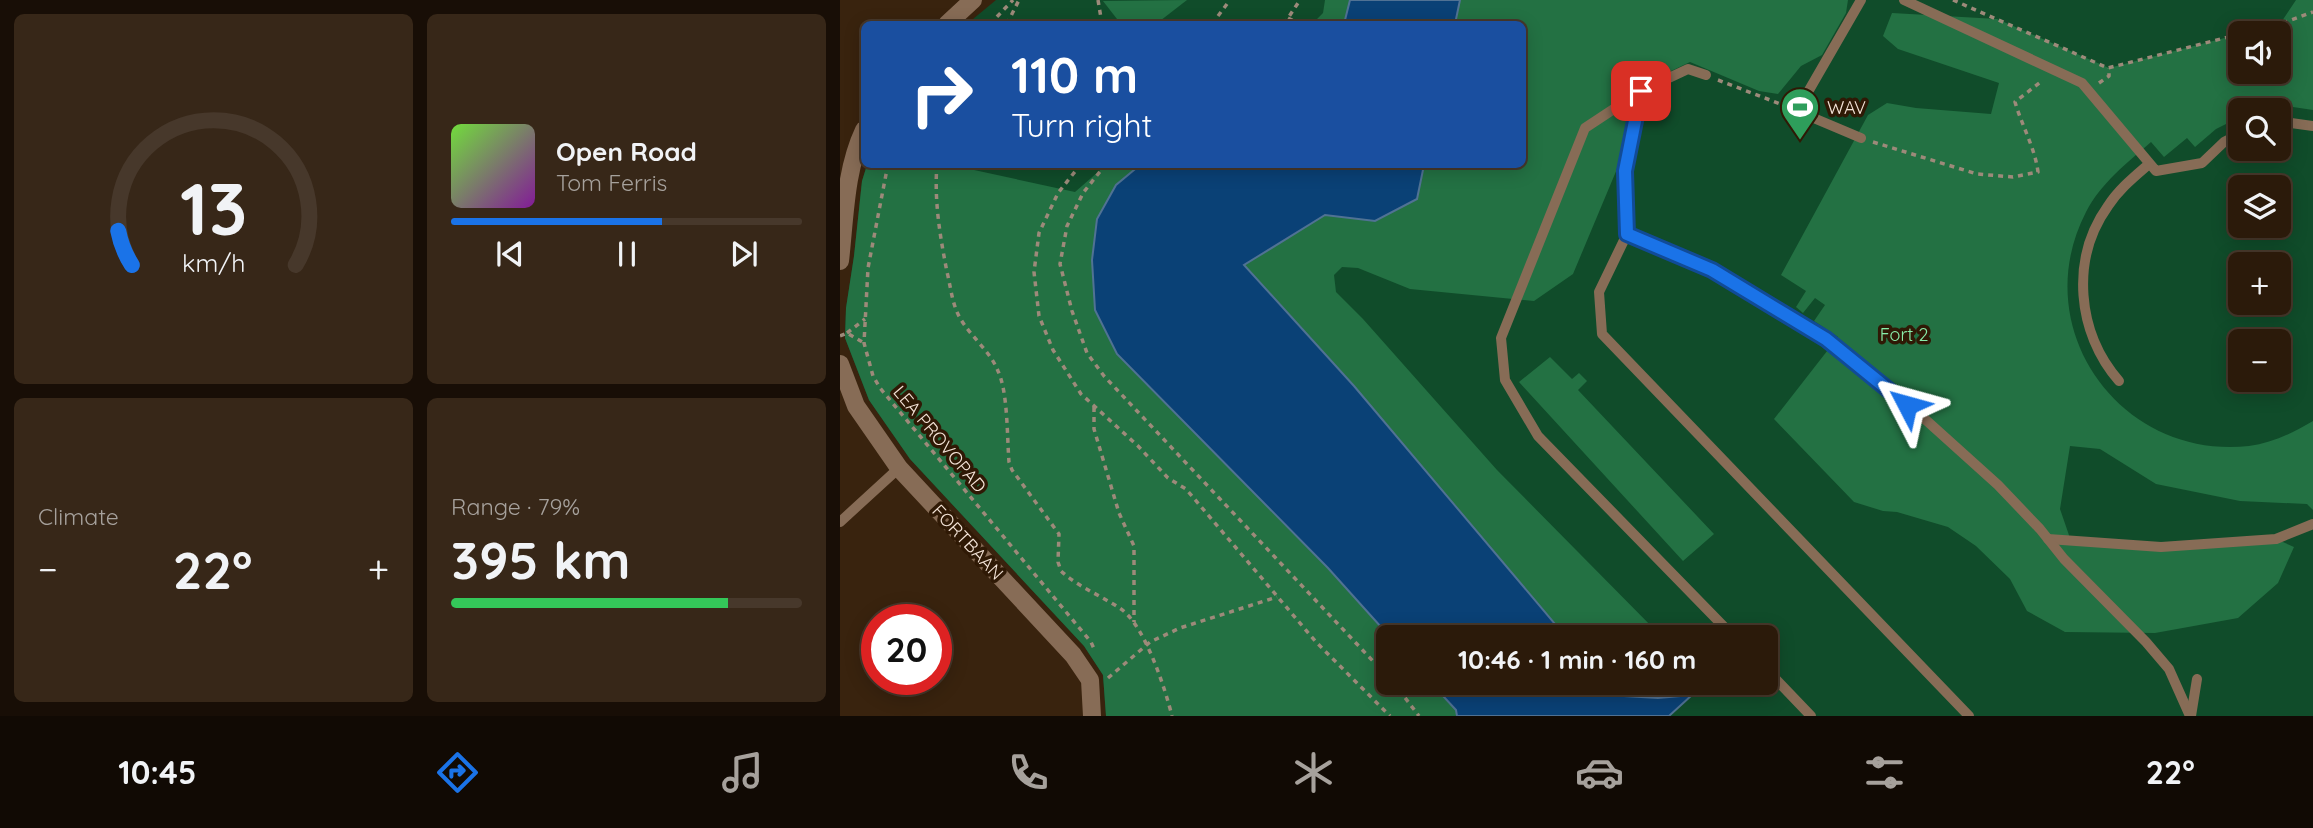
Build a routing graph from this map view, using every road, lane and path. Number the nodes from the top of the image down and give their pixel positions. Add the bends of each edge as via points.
1 (973, 0) edge
2 (1098, 0) edge
3 (1230, 0) edge
4 (1300, 0) edge
5 (1861, 0) edge
6 (1904, 0) edge
7 (1953, 0) edge
8 (1014, 1) edge
9 (2313, 12) edge
10 (1288, 18) junction
11 (950, 21) edge
12 (993, 21) edge
13 (1008, 21) edge
14 (1102, 21) edge
15 (1214, 21) edge
16 (1286, 21) edge
17 (1294, 21) edge
18 (2288, 21) edge
19 (2228, 38) edge
20 (2108, 68) junction
21 (2057, 72) junction
22 (1706, 75) joint
23 (2098, 84) dead end
24 (1641, 91) junction
25 (1797, 111) junction
26 (2291, 122) edge
27 (2313, 126) edge
28 (861, 137) edge
29 (1861, 138) joint
30 (2228, 140) edge
31 (2149, 164) junction
32 (887, 168) edge
33 (937, 168) edge
34 (1078, 168) edge
35 (1103, 168) edge
36 (1627, 234) junction
37 (840, 261) edge
38 (866, 318) junction
39 (848, 333) junction
40 (840, 335) edge
41 (864, 343) junction
42 (840, 364) edge
43 (2119, 381) dead end
44 (1094, 407) junction
45 (899, 468) junction
46 (840, 522) edge
47 (2313, 524) edge
48 (2048, 539) junction
49 (1277, 597) junction
50 (1134, 622) junction
51 (1722, 625) edge
52 (1146, 645) junction
53 (1096, 655) dead end
54 (1376, 664) edge
55 (1101, 667) dead end
56 (2197, 679) dead end
57 (1778, 682) edge
58 (1403, 695) edge
59 (1088, 712) edge
60 (1172, 716) edge
61 (1390, 716) edge
62 (1419, 716) edge
63 (1811, 716) edge
64 (1969, 716) edge
65 (2191, 716) edge

1 - 11 street
2 - 14 path
3 - 15 path
4 - 10 path
5 - 25 lane
6 - 21 lane
7 - 20 path
8 - 12 path
8 - 13 path
9 - 18 path
10 - 16 path
10 - 17 path
19 - 20 path
20 - 23 path via 2109,76
21 - 29 path via 2015,102 2038,172 2013,177 1977,174
21 - 31 lane via 2082,83
22 - 24 lane via 1688,69
22 - 25 path
24 - 36 lane via 1625,171
24 - 51 lane via 1585,128 1501,338 1505,380 1538,436
25 - 29 lane
26 - 27 lane
28 - 37 street via 848,178
30 - 31 lane via 2202,163 2155,171
31 - 43 lane via 2107,207 2084,267 2082,292 2091,334
32 - 38 path, LEA PROVOPAD via 868,268
33 - 50 path via 936,197 954,306 999,372 1012,470 1059,534 1061,571
34 - 44 path via 1058,193 1040,233 1034,272 1039,316 1053,350
35 - 54 path via 1083,193 1067,226 1060,264 1087,352 1104,376
36 - 48 lane via 1712,270 1826,339 1927,421 1998,485
36 - 64 lane via 1599,292 1602,334
38 - 39 path
38 - 41 path, LEA PROVOPAD
39 - 40 path
39 - 41 path
41 - 53 path, LEA PROVOPAD via 880,388 1091,642
42 - 45 street, FORTBAAN via 856,407
44 - 49 path via 1168,478 1186,489
44 - 50 path via 1094,429 1119,513 1134,546
45 - 46 lane
45 - 59 street, FORTBAAN via 1073,655 1090,680
47 - 48 lane via 2276,539 2161,547
48 - 65 lane via 2169,669
49 - 52 path via 1180,628
49 - 61 path
50 - 52 path
52 - 55 path via 1107,680
52 - 60 path
56 - 65 lane
57 - 63 lane
58 - 62 path

